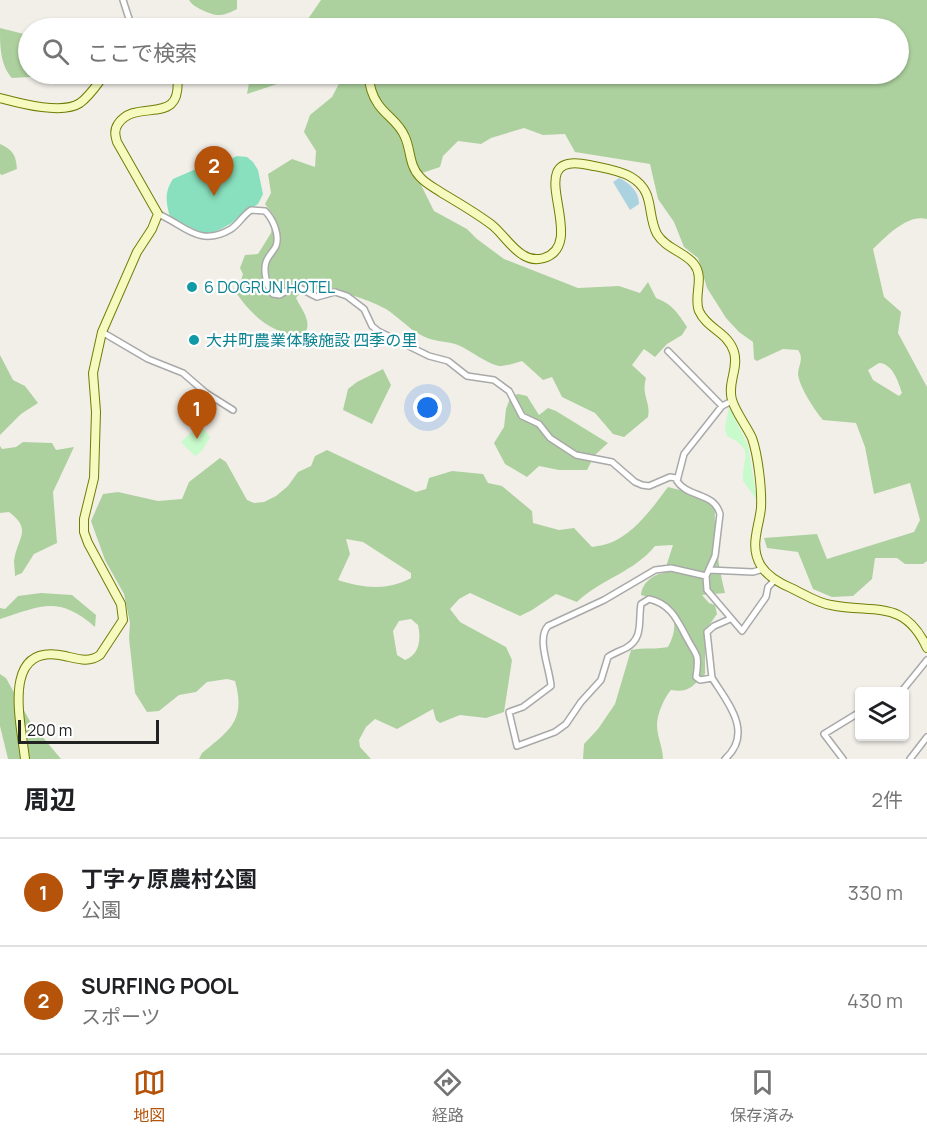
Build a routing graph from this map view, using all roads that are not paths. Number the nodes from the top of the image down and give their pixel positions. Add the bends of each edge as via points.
1 (123, 0) edge
2 (129, 18) edge
3 (97, 84) edge
4 (177, 84) edge
5 (370, 84) edge
6 (0, 98) edge
7 (158, 214) junction
8 (102, 332) junction
9 (668, 351) dead end
10 (732, 400) junction
11 (722, 405) junction
12 (233, 410) dead end
13 (677, 481) junction
14 (763, 569) junction
15 (708, 573) junction
16 (775, 580) junction
17 (730, 619) junction
18 (927, 648) edge
19 (927, 660) edge
20 (712, 678) junction
21 (905, 687) edge
22 (855, 715) edge
23 (927, 737) edge
24 (25, 759) edge
25 (725, 759) edge
26 (843, 759) edge
27 (910, 759) edge

1 - 2 street
3 - 6 street via 85,99 72,106 40,106
4 - 7 street via 177,95 171,105 131,114 120,121 115,132
5 - 10 street via 381,108 402,130 413,166 421,178 492,225 530,258 549,256 561,241 555,180 562,167 577,163 622,173 638,182 648,196 661,240 697,268 696,302 702,317 726,336 733,349
7 - 8 street
7 - 13 street via 190,233 207,237 231,229 251,210 264,211 273,221 277,238 265,265 273,294 297,287 317,297 335,292 346,296 364,309 378,332 448,361 467,376 491,379 504,387 522,416 539,424 550,438 580,457 612,462 642,485 650,486 670,477
8 - 12 street via 148,359 183,373
8 - 24 street via 92,378 94,478 84,527 121,604 123,620 95,659 46,654 34,658 24,668 18,689
9 - 11 street
10 - 11 street
10 - 14 street via 755,449 761,498 755,548
11 - 13 street via 684,454
13 - 15 street via 685,490 710,499 718,508 715,556
14 - 15 street
14 - 16 street
15 - 17 street via 707,590
15 - 20 street via 655,570 548,626 543,640 551,686 509,712 517,747 566,724 601,680 608,657 636,640 640,608 649,599 676,616 697,658 696,677
16 - 17 street via 742,631
16 - 18 street via 825,604 884,610 901,616 915,627
17 - 20 street via 707,632
19 - 21 street
20 - 25 street via 737,723 735,748
22 - 26 street via 824,734
23 - 27 street

